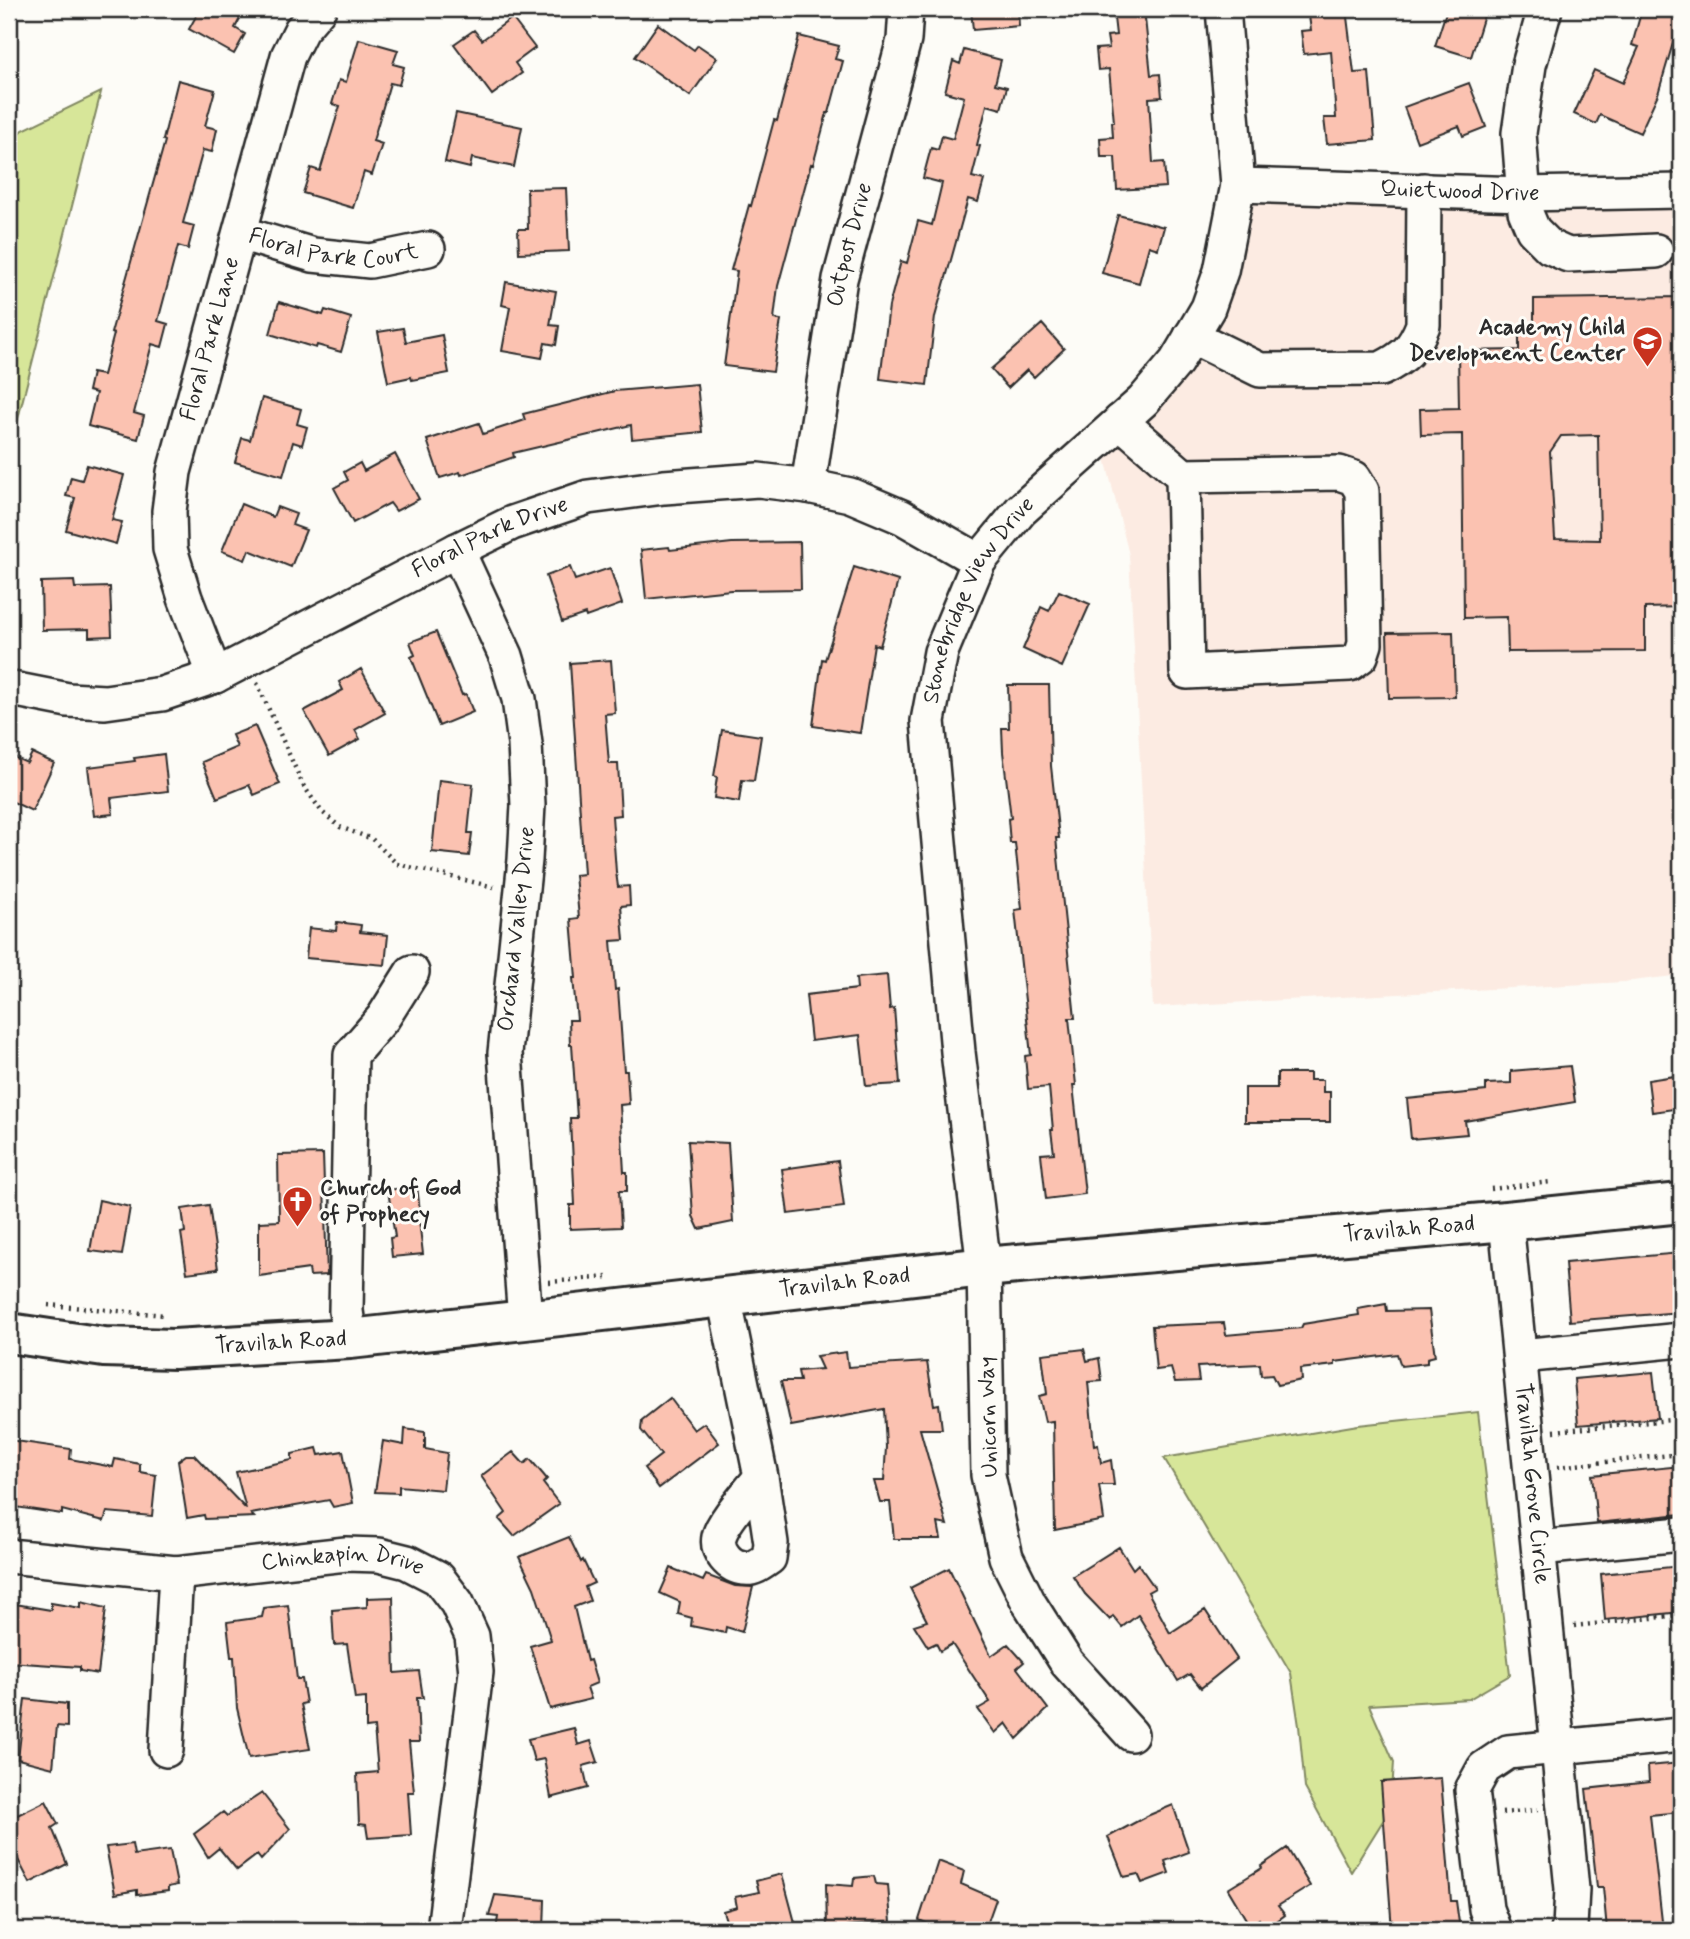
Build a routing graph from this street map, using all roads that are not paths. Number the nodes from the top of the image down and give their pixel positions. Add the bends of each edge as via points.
1 (320, 9) edge
2 (906, 9) edge
3 (1223, 9) edge
4 (1545, 9) edge
5 (1238, 185) junction
6 (1424, 190) junction
7 (1681, 191) edge
8 (1523, 194) junction
9 (240, 233) junction
10 (428, 249) dead end
11 (1656, 251) dead end
12 (1192, 335) junction
13 (1119, 421) junction
14 (1183, 476) junction
15 (808, 486) junction
16 (457, 550) junction
17 (979, 561) junction
18 (215, 676) junction
19 (12, 689) dead end
20 (412, 972) dead end
21 (1681, 1203) edge
22 (1507, 1221) junction
23 (984, 1267) junction
24 (724, 1297) junction
25 (525, 1320) junction
26 (9, 1333) edge
27 (350, 1339) junction
28 (1681, 1340) edge
29 (1521, 1356) junction
30 (761, 1477) dead end
31 (1681, 1534) edge
32 (1539, 1548) junction
33 (9, 1556) edge
34 (176, 1573) junction
35 (1132, 1734) dead end
36 (1681, 1735) edge
37 (1558, 1747) junction
38 (166, 1750) dead end
39 (444, 1930) edge
40 (1494, 1930) edge
41 (1568, 1930) edge

1 - 9 street, Floral Park Lane via 301,30 288,56
2 - 15 street, Outpost Drive via 904,40 840,279
3 - 5 street, Stonebridge View Drive
4 - 8 street via 1529,65 1519,133
5 - 6 street, Quietwood Drive
5 - 12 street, Stonebridge View Drive via 1221,271
6 - 8 street, Quietwood Drive
6 - 12 street via 1423,326 1416,343 1398,361 1381,369 1260,370
7 - 8 street, Quietwood Drive
8 - 11 street via 1533,230 1550,247 1568,255
9 - 10 street, Floral Park Court via 313,255 370,261
9 - 18 street, Floral Park Lane via 174,472 169,511 170,549
12 - 13 street, Stonebridge View Drive via 1143,401
13 - 14 street
13 - 17 street, Stonebridge View Drive via 1021,510
14 - 14 street via 1187,672 1350,664 1361,656 1365,643 1362,491 1354,478 1339,472
15 - 16 street, Floral Park Drive via 758,480 588,496 512,523
15 - 17 street, Floral Park Drive via 850,495 902,517
16 - 18 street, Floral Park Drive
16 - 25 street, Orchard Valley Drive via 506,656 519,699 525,744 528,805 505,1054
17 - 23 street, Stonebridge View Drive via 941,652 928,721 958,1052
18 - 19 street, Floral Park Drive via 162,694 105,702
20 - 27 street via 383,1018 351,1055 346,1311
21 - 22 main road, Travilah Road
22 - 23 main road, Travilah Road
22 - 29 street, Travilah Grove Circle
23 - 24 main road, Travilah Road
23 - 35 street, Unicorn Way via 988,1475 1006,1557 1029,1604 1067,1663
24 - 25 main road, Travilah Road
24 - 30 street
25 - 27 main road, Travilah Road
26 - 27 main road, Travilah Road via 104,1347 174,1349
28 - 29 street
29 - 32 street, Travilah Grove Circle
31 - 32 street
32 - 37 street, Travilah Grove Circle
33 - 34 street, Chinkapin Drive
34 - 38 street
34 - 39 street, Chinkapin Drive via 346,1554 379,1555 407,1562 438,1578 457,1603 472,1636 476,1672
36 - 37 street
37 - 40 street via 1508,1752 1484,1768 1472,1790 1486,1909
37 - 41 street, Travilah Grove Circle via 1572,1889

